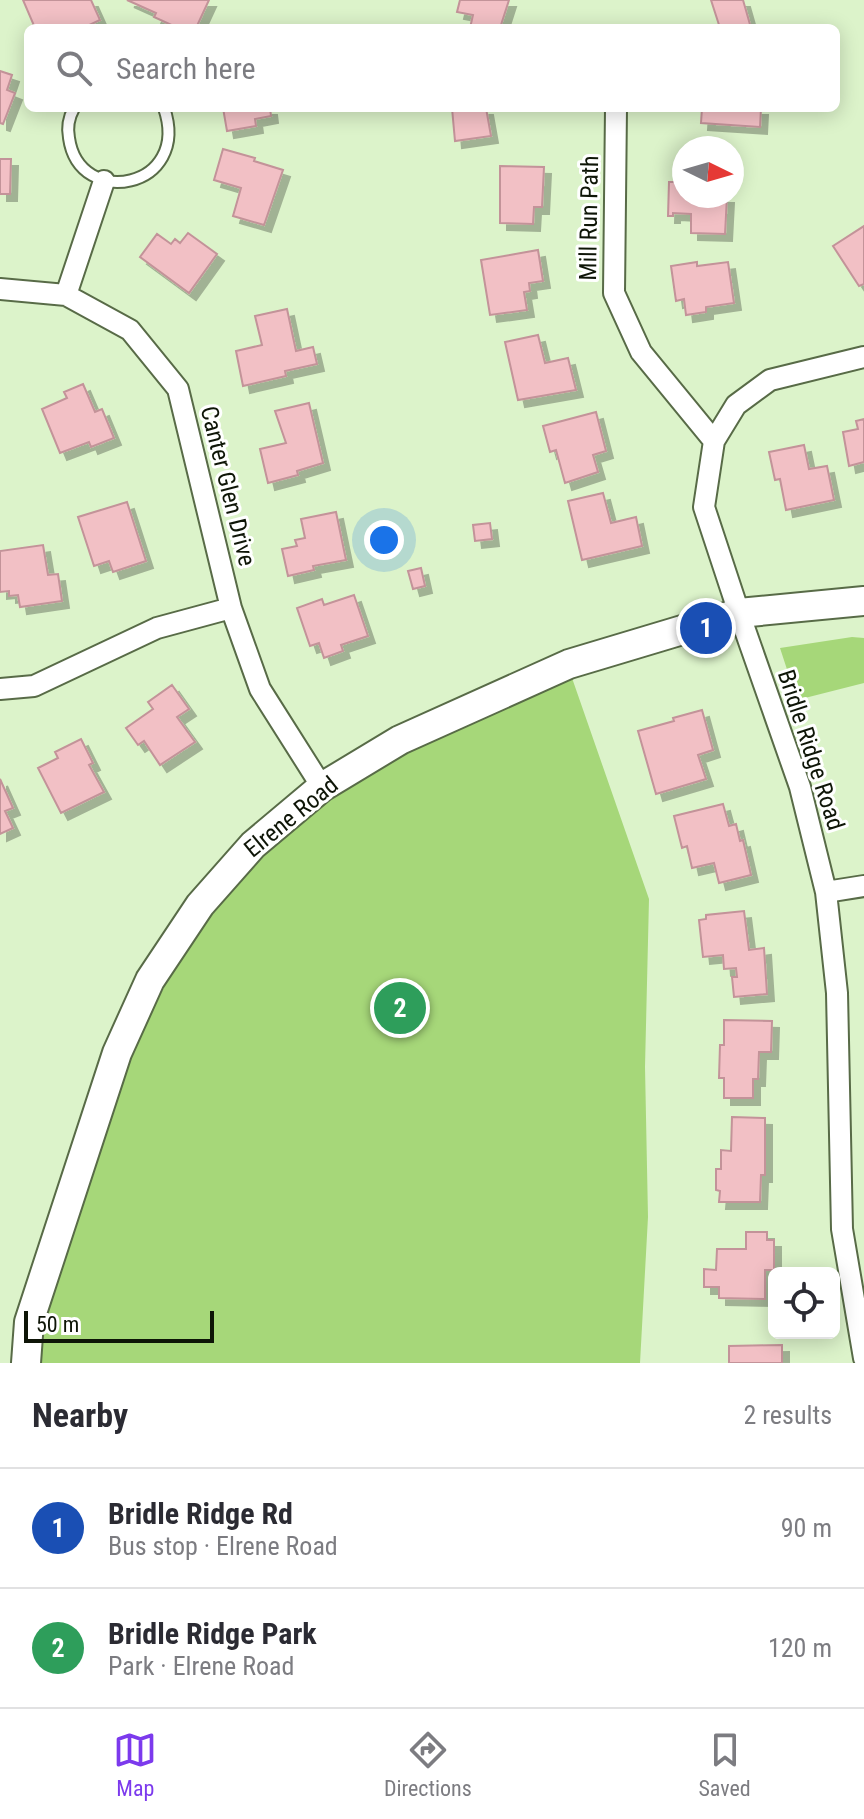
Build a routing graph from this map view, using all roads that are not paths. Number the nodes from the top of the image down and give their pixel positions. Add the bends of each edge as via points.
1 (71, 112) edge
2 (165, 112) edge
3 (616, 112) edge
4 (104, 181) junction
5 (0, 289) edge
6 (66, 295) junction
7 (864, 357) edge
8 (714, 441) junction
9 (864, 601) edge
10 (231, 608) junction
11 (739, 613) junction
12 (0, 689) edge
13 (322, 787) junction
14 (864, 886) edge
15 (826, 892) junction
16 (864, 1358) edge
17 (26, 1363) edge

1 - 4 lane via 70,147 78,162
2 - 4 lane via 169,140 152,170 121,183
3 - 8 street, Mill Run Path via 614,293 641,352
4 - 6 street
5 - 6 street, Canter Glen Drive
6 - 10 street, Canter Glen Drive via 130,330 178,389
7 - 8 street, Bridle Ridge Road via 770,380 736,405
8 - 11 street, Bridle Ridge Road via 704,507
9 - 11 street, Elrene Road
10 - 12 street via 157,628 34,686
10 - 13 street, Canter Glen Drive via 260,689
11 - 13 street, Elrene Road via 569,664 400,740
11 - 15 street, Bridle Ridge Road via 800,787
13 - 17 street, Elrene Road via 253,845 200,905 150,980 117,1053 29,1322
14 - 15 street
15 - 16 street, Bridle Ridge Road via 837,993 842,1229

